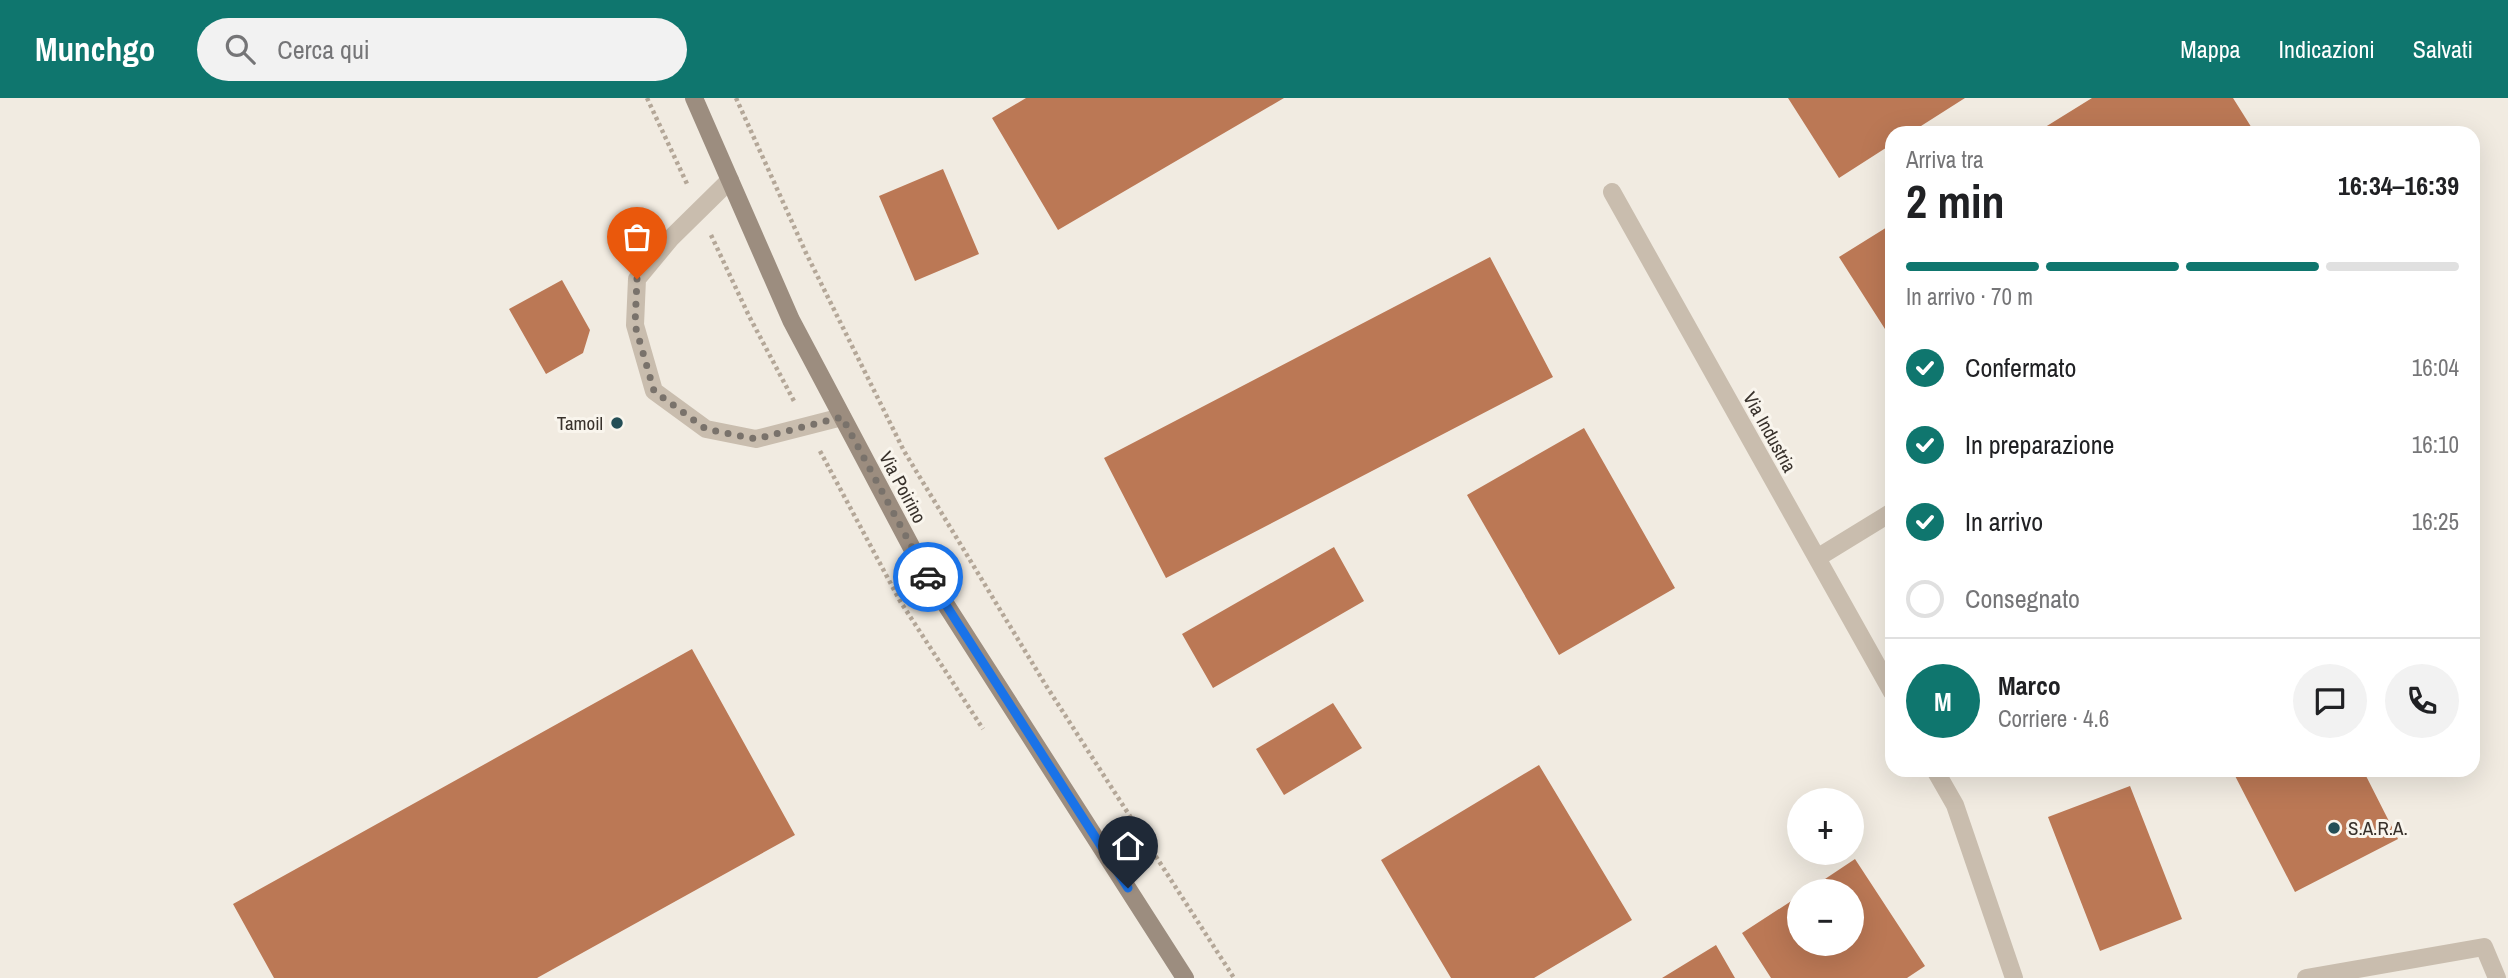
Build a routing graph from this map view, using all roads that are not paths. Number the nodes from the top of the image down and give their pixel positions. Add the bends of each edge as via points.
1 (694, 98) edge
2 (730, 180) junction
3 (1612, 192) dead end
4 (842, 417) junction
5 (1885, 516) edge
6 (1817, 558) junction
7 (1885, 679) edge
8 (1939, 777) edge
9 (1185, 978) edge
10 (2014, 978) edge
11 (2306, 978) edge
12 (2497, 978) edge

1 - 2 main road, Via Poirino
2 - 4 main road, Via Poirino via 791,320
2 - 4 lane via 637,279 635,325 654,391 706,429 756,439
3 - 6 lane, Via Industria
4 - 9 main road, Via Poirino via 923,569
5 - 6 lane
6 - 7 lane, Via Industria
8 - 10 lane via 1955,805
11 - 12 lane via 2484,947

